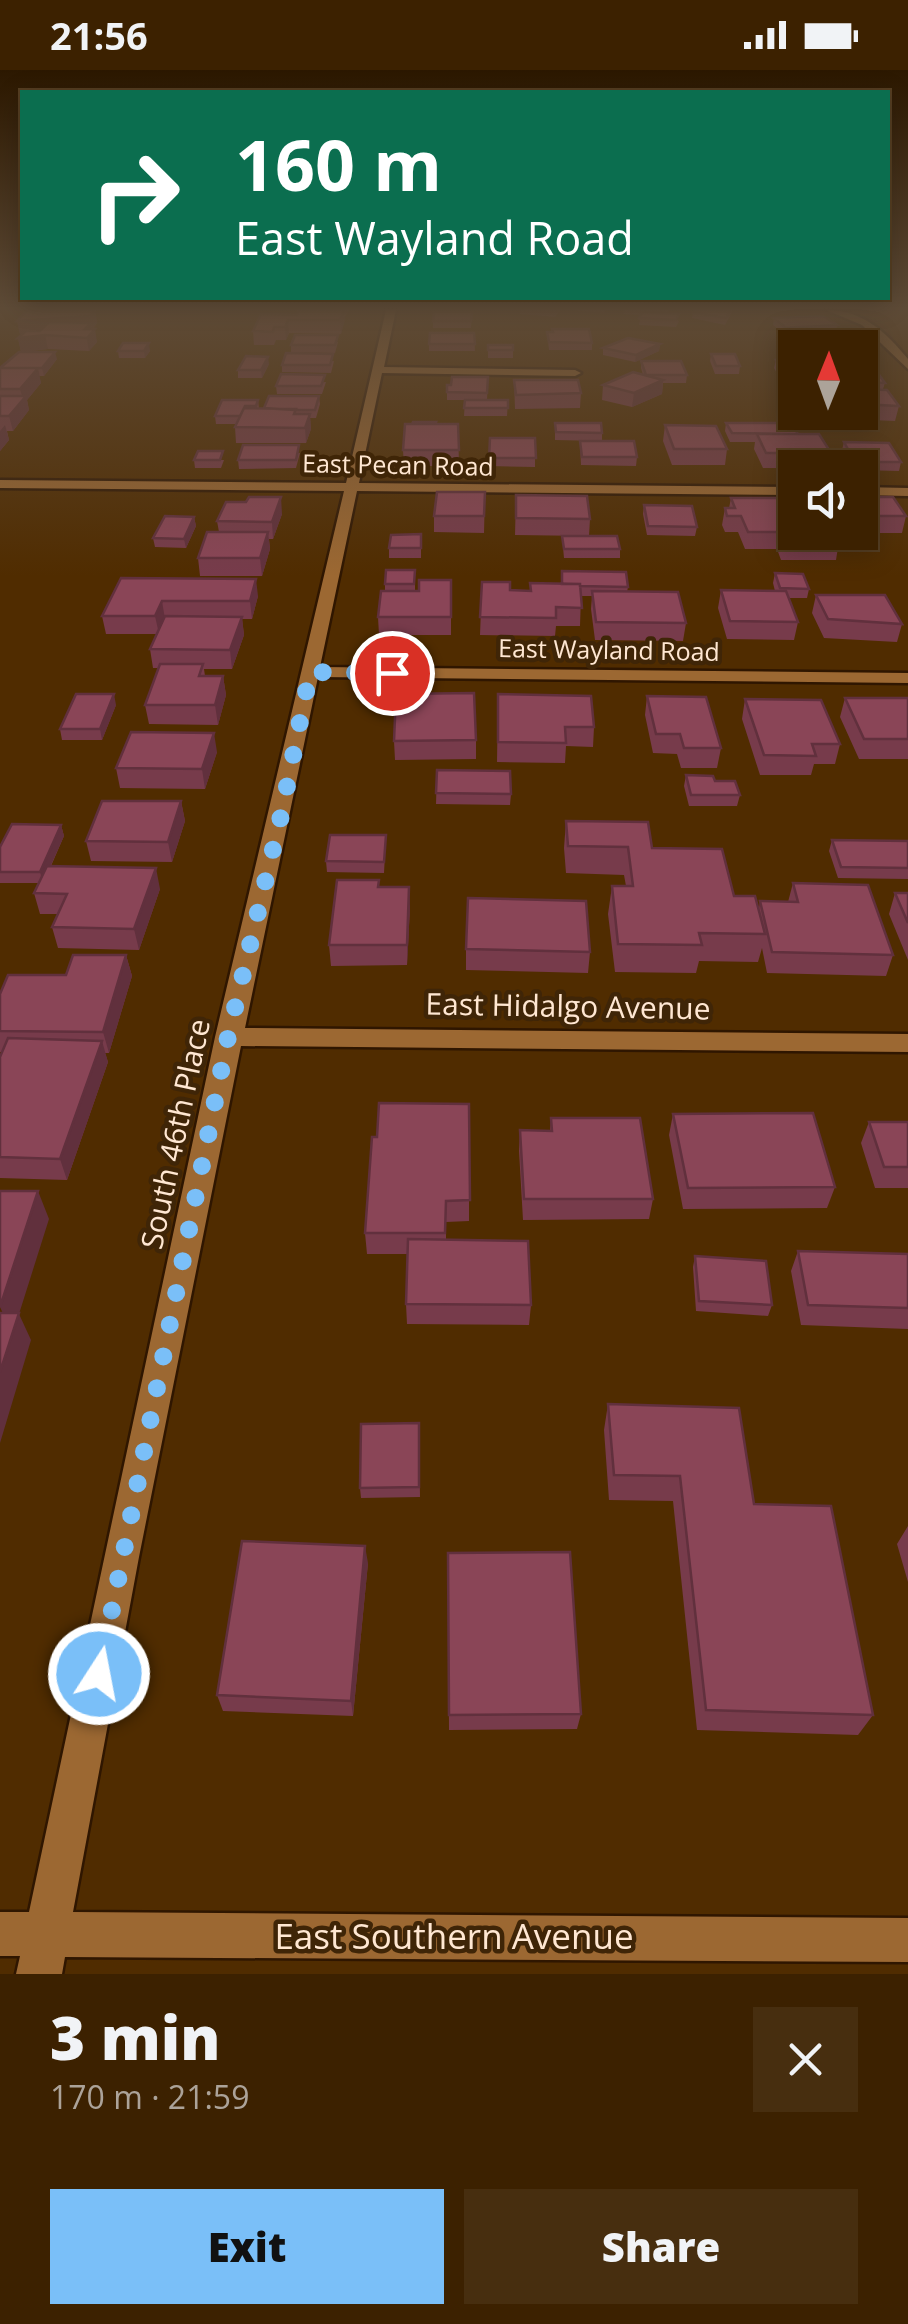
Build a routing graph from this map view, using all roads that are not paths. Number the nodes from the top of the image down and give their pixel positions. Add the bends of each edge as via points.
1 (371, 399) edge
2 (0, 484) edge
3 (351, 487) junction
4 (778, 491) edge
5 (878, 491) edge
6 (908, 492) edge
7 (310, 672) junction
8 (908, 678) edge
9 (228, 1037) junction
10 (908, 1043) edge
11 (0, 1934) edge
12 (908, 1940) edge
13 (43, 1954) edge

1 - 3 street, South 46th Place
2 - 3 street, East Pecan Road
3 - 4 street, East Pecan Road
3 - 7 street, South 46th Place
5 - 6 street
7 - 8 street, East Wayland Road
7 - 9 street, South 46th Place
9 - 10 street, East Hidalgo Avenue
9 - 13 street, South 46th Place
11 - 13 street, East Southern Avenue
12 - 13 street, East Southern Avenue

